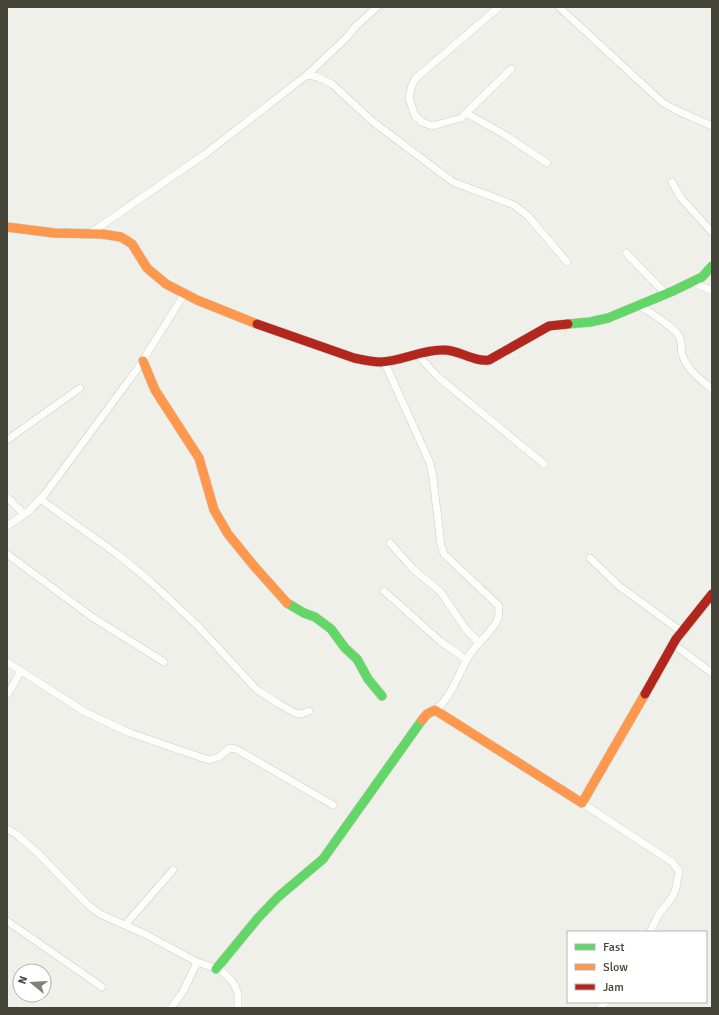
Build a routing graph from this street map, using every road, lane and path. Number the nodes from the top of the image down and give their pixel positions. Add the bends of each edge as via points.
1 (377, 7) edge
2 (498, 7) edge
3 (559, 7) edge
4 (512, 69) dead end
5 (308, 75) junction
6 (466, 113) junction
7 (712, 125) edge
8 (547, 163) dead end
9 (672, 182) dead end
10 (7, 227) edge
11 (712, 232) edge
12 (88, 234) junction
13 (626, 253) dead end
14 (567, 262) dead end
15 (712, 266) edge
16 (693, 282) junction
17 (712, 291) edge
18 (185, 293) junction
19 (666, 294) junction
20 (639, 305) junction
21 (417, 354) junction
22 (143, 361) junction
23 (384, 362) junction
24 (80, 388) dead end
25 (712, 389) edge
26 (7, 440) edge
27 (544, 464) dead end
28 (7, 497) edge
29 (40, 499) junction
30 (24, 514) junction
31 (7, 526) edge
32 (390, 543) dead end
33 (7, 554) edge
34 (590, 558) dead end
35 (384, 591) dead end
36 (712, 594) edge
37 (682, 632) junction
38 (479, 643) junction
39 (673, 644) junction
40 (466, 660) junction
41 (7, 662) edge
42 (164, 662) dead end
43 (21, 670) junction
44 (712, 673) edge
45 (7, 695) edge
46 (382, 696) dead end
47 (435, 710) junction
48 (309, 711) dead end
49 (582, 803) junction
50 (333, 805) dead end
51 (7, 829) edge
52 (173, 870) dead end
53 (7, 921) edge
54 (125, 925) junction
55 (650, 931) edge
56 (197, 962) junction
57 (216, 968) junction
58 (102, 987) dead end
59 (171, 1008) edge
60 (238, 1008) edge

1 - 5 street
2 - 6 street via 416,78 412,85 409,98 415,116 422,122 432,126 461,118
3 - 7 street via 663,103
4 - 6 street
5 - 12 street via 205,154
5 - 14 street via 332,84 372,121 453,182 514,205 528,216
6 - 8 street
9 - 11 street via 681,198
10 - 12 street
12 - 18 street via 109,234 132,242 150,270 166,284
13 - 19 street
15 - 16 street
16 - 17 street
16 - 19 street
18 - 22 street
18 - 23 street via 290,337 359,359
19 - 20 street
20 - 21 street via 608,318 549,326 483,362 449,350
20 - 25 street via 671,327 680,337 682,355 686,362 694,374
21 - 23 street
21 - 27 street via 438,377
22 - 29 street
22 - 46 street via 155,390 199,458 214,510 228,534 287,603 332,629 345,648 357,659 368,679
23 - 38 street via 430,462 444,554 499,606 497,621
24 - 26 street
28 - 30 street
29 - 30 street
29 - 48 street via 150,581 198,626 256,689 295,713
30 - 31 street
32 - 38 street via 414,570 440,591
33 - 42 street via 92,617
34 - 37 street via 619,586
35 - 40 street via 440,641
36 - 37 street
37 - 39 street
38 - 40 street
39 - 44 street
39 - 49 street
40 - 47 street via 452,691
41 - 43 street
43 - 45 street
43 - 50 street via 85,712 130,734 209,760 230,748 236,749
47 - 49 street
47 - 57 street via 418,724 323,859 278,897
49 - 55 street via 672,862 679,872 673,896 659,914
51 - 54 street via 38,853 87,904 100,914
52 - 54 street
53 - 58 street
54 - 56 street
56 - 57 street
56 - 59 street via 184,990
57 - 60 street via 235,986

